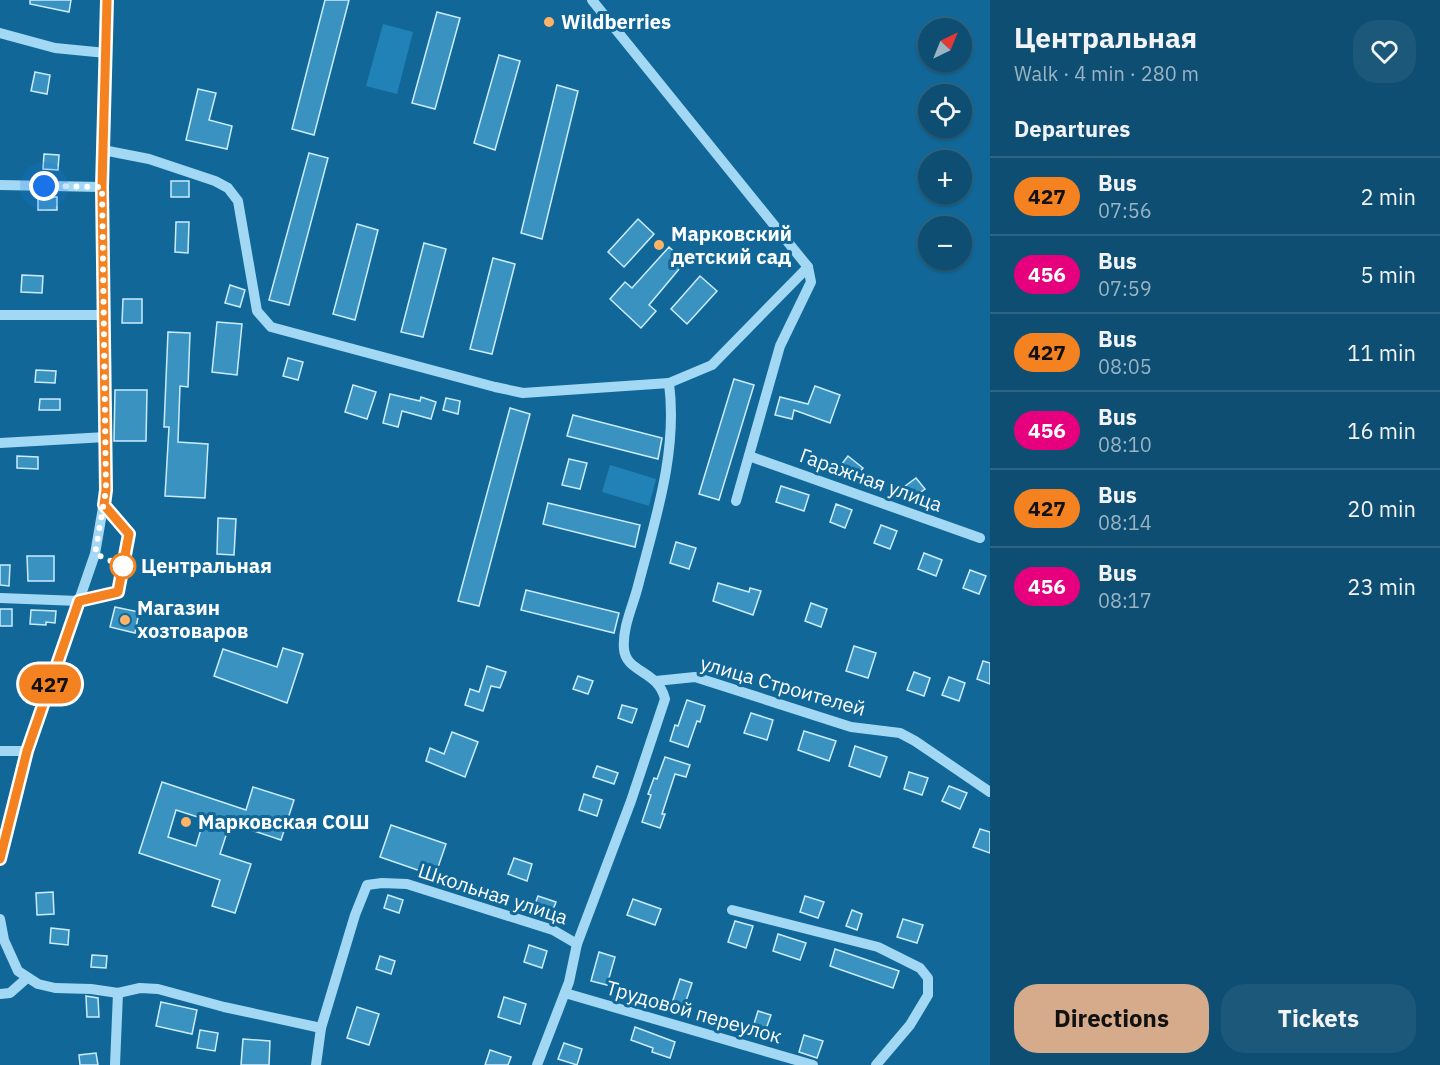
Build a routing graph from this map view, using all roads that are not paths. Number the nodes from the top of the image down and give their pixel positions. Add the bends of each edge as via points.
1 (107, 0) edge
2 (592, 0) edge
3 (0, 33) edge
4 (106, 53) junction
5 (103, 150) junction
6 (0, 185) edge
7 (102, 187) junction
8 (808, 267) junction
9 (0, 315) edge
10 (104, 315) junction
11 (669, 383) junction
12 (106, 437) junction
13 (0, 443) edge
14 (749, 456) junction
15 (736, 501) dead end
16 (981, 538) dead end
17 (0, 598) edge
18 (79, 601) junction
19 (656, 681) junction
20 (0, 751) edge
21 (27, 751) junction
22 (990, 792) edge
23 (0, 860) edge
24 (732, 910) dead end
25 (0, 919) edge
26 (578, 944) junction
27 (27, 978) junction
28 (118, 993) junction
29 (565, 993) junction
30 (0, 994) edge
31 (321, 1028) junction
32 (115, 1065) edge
33 (316, 1065) edge
34 (537, 1065) edge
35 (813, 1065) edge
36 (876, 1065) edge

1 - 4 street
2 - 8 street
3 - 4 street via 55,48
4 - 5 street
5 - 7 street
5 - 11 street via 149,159 228,188 238,201 257,311 271,327 523,393
6 - 7 street
7 - 10 street
8 - 11 street via 712,365
8 - 14 street via 811,282 780,346
9 - 10 street
10 - 12 street
11 - 19 street via 672,403 666,474 624,633 628,662
12 - 13 street
12 - 18 street via 104,505 95,554
14 - 15 street
14 - 16 street, Гаражная улица
17 - 18 street
18 - 21 street
19 - 22 street, улица Строителей via 695,677 851,727 900,733
19 - 26 street via 665,699 663,709
20 - 21 street
21 - 23 street
24 - 36 street via 878,947 920,968 928,978 928,995 910,1025
25 - 27 street via 12,959
26 - 29 street
26 - 31 street, Школьная улица via 553,930 406,884 367,885
27 - 28 street via 55,988
27 - 30 street via 10,993
28 - 31 street via 158,988
28 - 32 street
29 - 34 street
29 - 35 street, Трудовой переулок
31 - 33 street, Школьная улица

